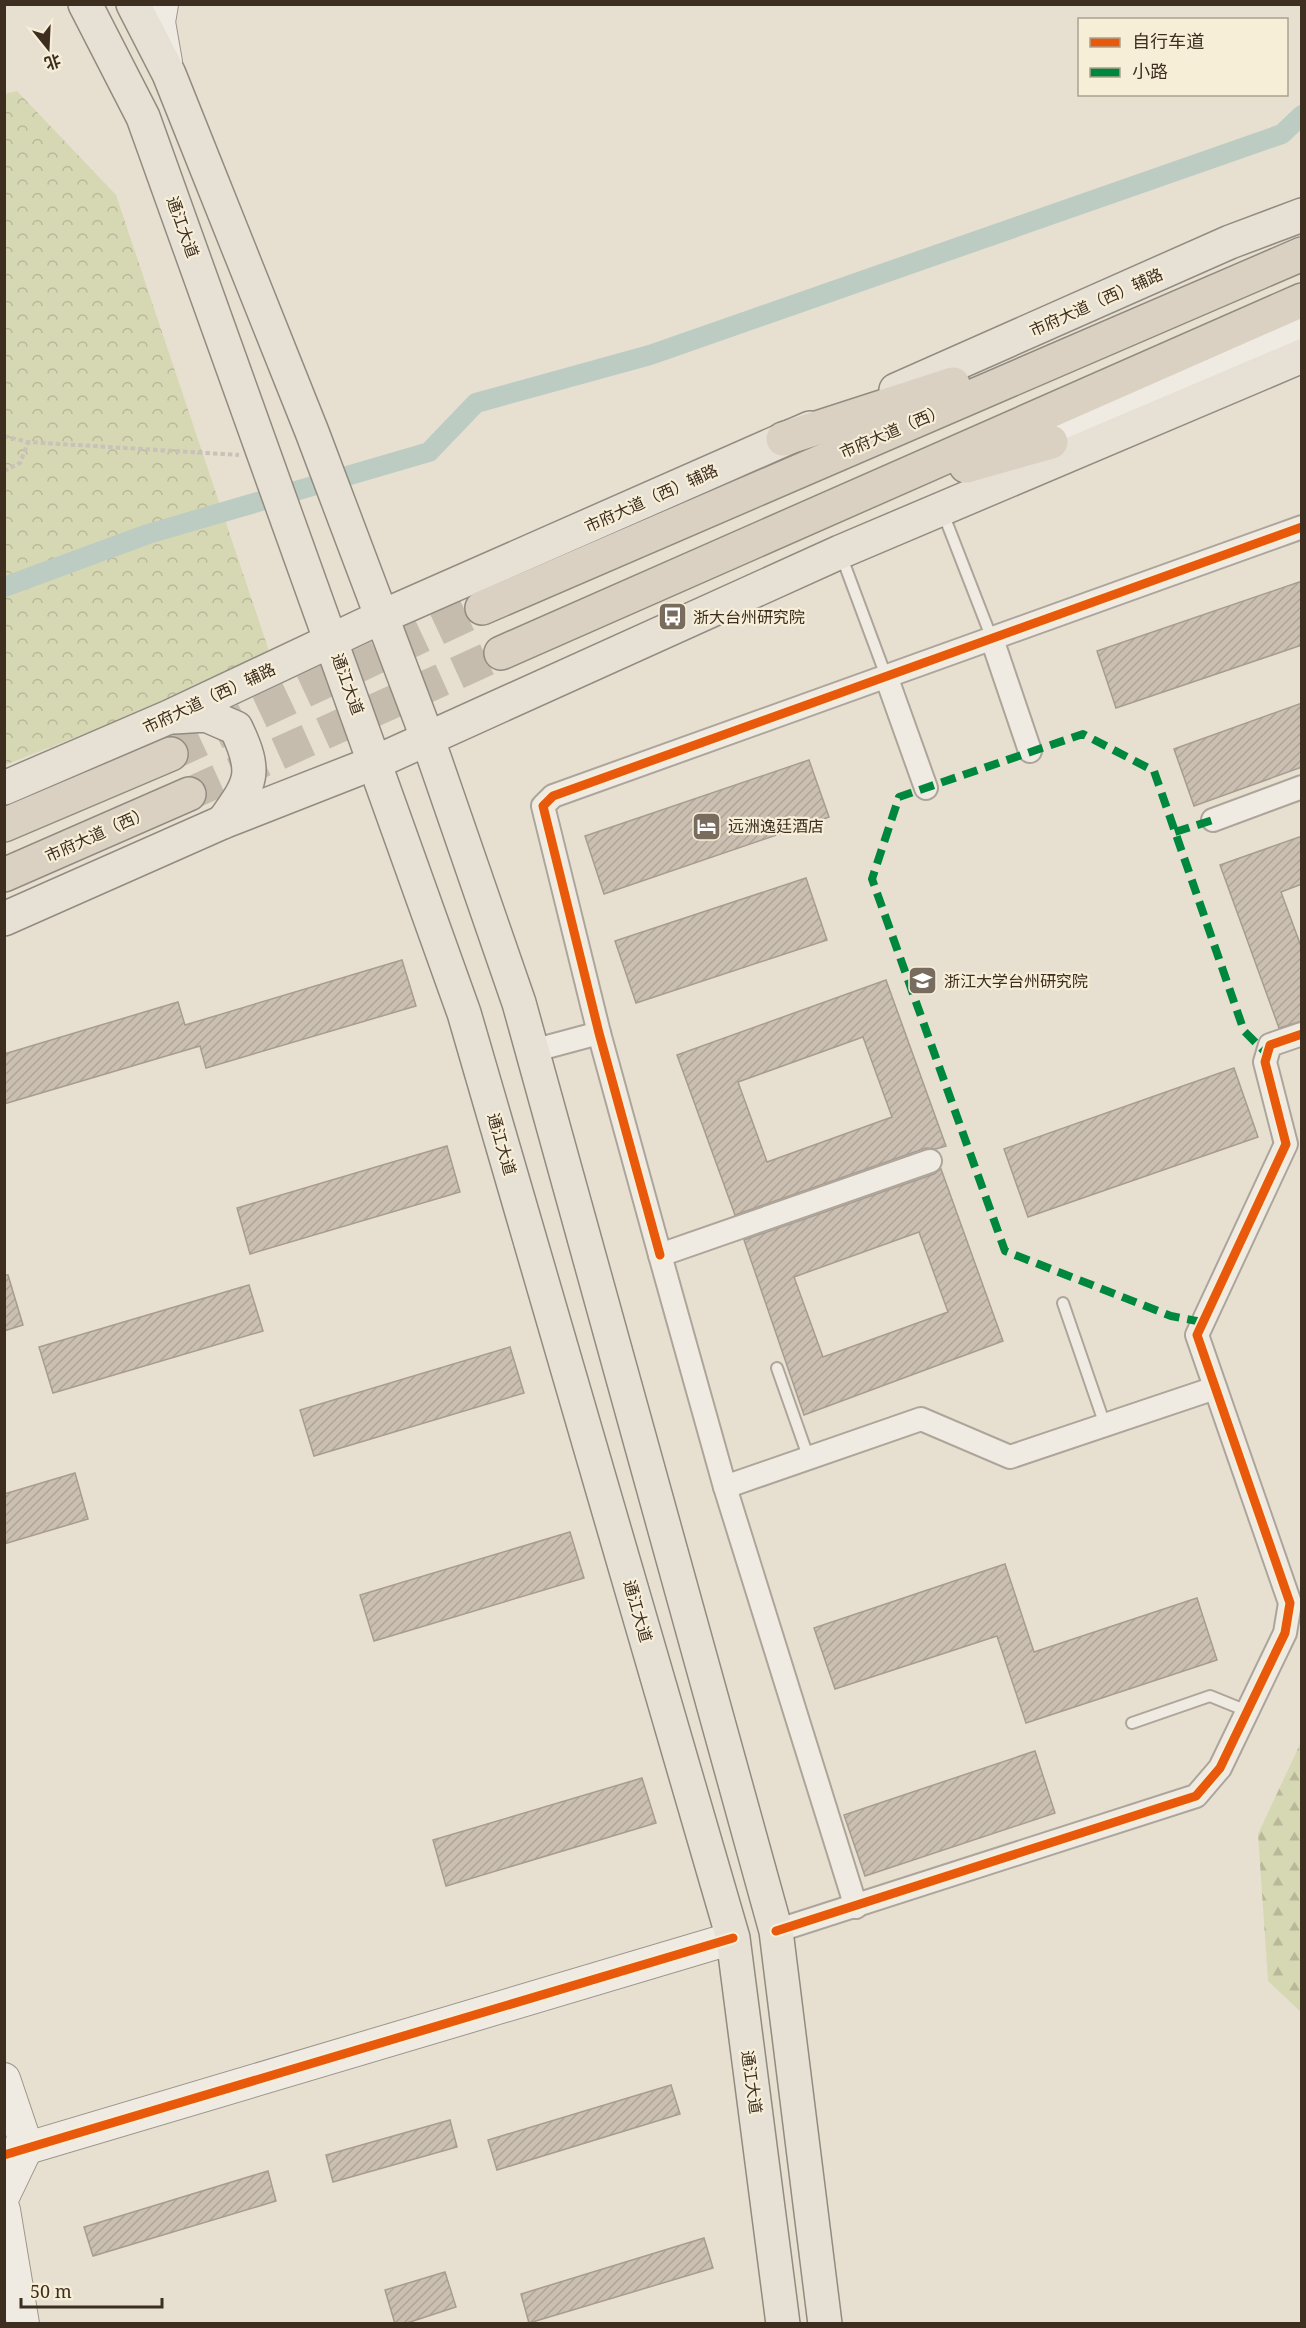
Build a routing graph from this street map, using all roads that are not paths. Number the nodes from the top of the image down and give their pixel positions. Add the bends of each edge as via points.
1 (85, 4) edge
2 (134, 4) edge
3 (162, 4) edge
4 (169, 74) junction
5 (1302, 214) edge
6 (1302, 254) edge
7 (1302, 300) edge
8 (1146, 321) junction
9 (1302, 330) edge
10 (1302, 356) edge
11 (783, 440) junction
12 (1051, 442) junction
13 (326, 470) junction
14 (272, 472) junction
15 (840, 503) junction
16 (945, 509) junction
17 (1302, 527) edge
18 (840, 552) junction
19 (482, 608) tunnel mouth
20 (381, 617) junction
21 (992, 639) junction
22 (332, 641) junction
23 (501, 653) tunnel mouth
24 (886, 676) junction
25 (170, 717) junction
26 (427, 737) junction
27 (1030, 751) dead end
28 (171, 754) tunnel mouth
29 (376, 762) junction
30 (1302, 787) edge
31 (4, 788) edge
32 (926, 789) dead end
33 (189, 794) tunnel mouth
34 (1213, 820) dead end
35 (223, 822) junction
36 (4, 825) edge
37 (4, 875) edge
38 (4, 919) edge
39 (599, 1033) junction
40 (1302, 1034) edge
41 (532, 1051) junction
42 (930, 1161) dead end
43 (660, 1255) junction
44 (1063, 1303) dead end
45 (777, 1368) dead end
46 (1215, 1388) junction
47 (1105, 1425) junction
48 (809, 1459) junction
49 (725, 1487) junction
50 (1247, 1711) junction
51 (1132, 1723) dead end
52 (856, 1907) junction
53 (776, 1931) junction
54 (733, 1938) junction
55 (4, 2079) edge
56 (16, 2151) edge
57 (4, 2195) edge
58 (4, 2210) edge
59 (23, 2324) edge
60 (783, 2324) edge
61 (825, 2324) edge

1 - 14 main road, 通江大道 via 143,117
2 - 4 main road
3 - 4 street via 159,22
4 - 13 main road
5 - 11 main road, 市府大道（西）辅路 via 1230,242
6 - 8 highway, 市府大道（西）
7 - 15 highway
8 - 11 highway
8 - 19 highway, 市府大道（西）
9 - 12 street
10 - 16 main road
11 - 20 main road, 市府大道（西）辅路
12 - 15 highway
12 - 16 main road
13 - 14 main road via 325,490 319,501 306,505 292,503
13 - 20 main road
14 - 22 main road, 通江大道
15 - 23 highway
16 - 18 main road
16 - 21 lane
17 - 21 street
18 - 24 lane
18 - 26 main road
20 - 22 main road, 市府大道（西）辅路
20 - 26 main road
21 - 24 street
21 - 27 street
22 - 25 main road, 市府大道（西）辅路
22 - 29 main road, 通江大道
24 - 32 street
24 - 39 street via 553,796 543,806
25 - 31 main road, 市府大道（西）辅路
25 - 35 main road via 206,715 236,728 249,755 249,769 244,791
26 - 29 main road
26 - 41 main road via 519,1002
28 - 36 highway
29 - 35 main road
29 - 54 main road, 通江大道 via 464,1013
30 - 34 street
33 - 37 highway, 市府大道（西）
35 - 38 main road
39 - 41 street
39 - 43 street
40 - 46 street via 1270,1045 1265,1062 1286,1144 1197,1335
41 - 53 main road
42 - 43 street
43 - 49 street
44 - 47 lane
45 - 48 lane
46 - 47 street
46 - 50 street via 1290,1603 1285,1633
47 - 48 street via 1010,1457 921,1419
48 - 49 street
49 - 52 street
50 - 51 lane via 1210,1696
50 - 52 street via 1220,1768 1196,1797
52 - 53 street
53 - 61 main road
54 - 56 street
54 - 60 main road, 通江大道
55 - 56 street
56 - 57 street
58 - 59 street

